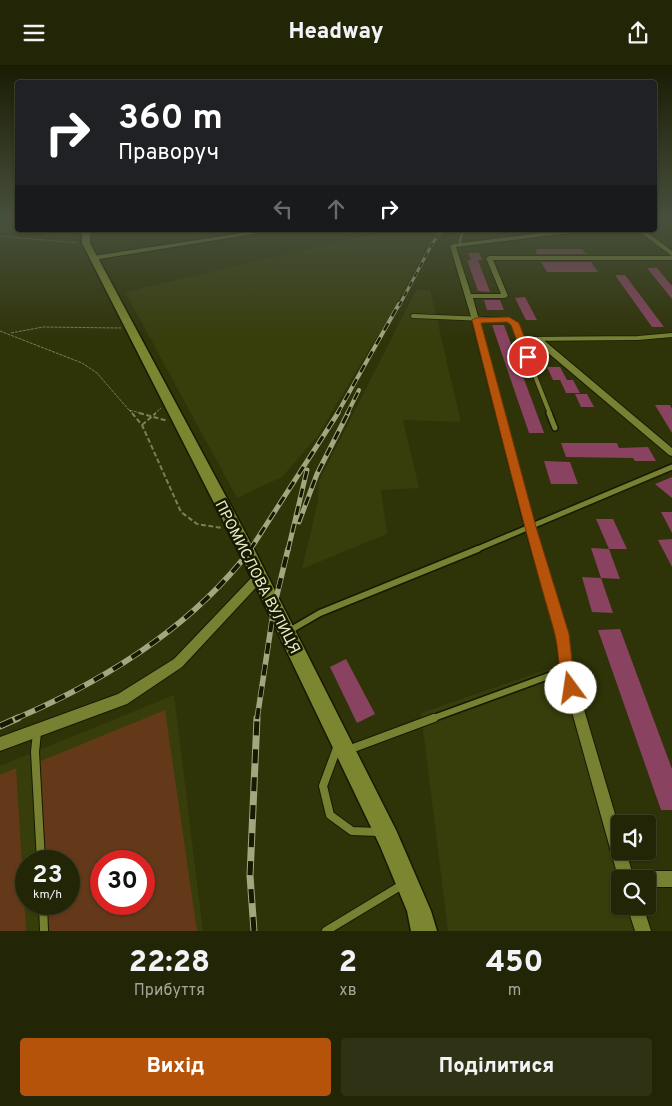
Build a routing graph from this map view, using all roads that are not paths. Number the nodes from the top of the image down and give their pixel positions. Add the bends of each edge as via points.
1 (98, 258) edge
2 (457, 258) edge
3 (489, 258) edge
4 (565, 258) edge
5 (94, 259) joint
6 (672, 259) edge
7 (469, 296) junction
8 (413, 316) dead end
9 (476, 320) junction
10 (672, 335) edge
11 (521, 339) junction
12 (537, 339) junction
13 (555, 427) dead end
14 (672, 453) edge
15 (672, 467) edge
16 (530, 527) junction
17 (259, 577) junction
18 (287, 632) junction
19 (566, 669) junction
20 (37, 729) junction
21 (0, 744) edge
22 (343, 746) junction
23 (385, 832) junction
24 (39, 850) edge
25 (623, 870) edge
26 (656, 879) edge
27 (672, 879) edge
28 (407, 882) junction
29 (43, 915) edge
30 (638, 915) edge
31 (44, 931) edge
32 (326, 931) edge
33 (424, 931) edge
34 (643, 931) edge

1 - 5 street
2 - 7 street
3 - 7 street via 505,296
4 - 6 street
5 - 17 street, ПРОМИСЛОВА ВУЛИЦЯ
7 - 9 street
8 - 9 lane
9 - 11 lane via 509,320 514,323
9 - 16 street
10 - 12 lane
11 - 12 lane
11 - 13 lane
12 - 14 street
15 - 16 lane
16 - 18 lane via 320,613
16 - 19 street via 562,634
17 - 18 street, ПРОМИСЛОВА ВУЛИЦЯ
17 - 20 street via 178,663 122,699
18 - 22 street, ПРОМИСЛОВА ВУЛИЦЯ
19 - 22 lane
19 - 25 street
20 - 21 street
20 - 24 lane
22 - 23 street, ПРОМИСЛОВА ВУЛИЦЯ
22 - 23 lane via 323,786 330,815 352,831
23 - 28 street, ПРОМИСЛОВА ВУЛИЦЯ
26 - 27 street
28 - 32 lane
28 - 33 street, ПРОМИСЛОВА ВУЛИЦЯ
29 - 31 lane
30 - 34 street

